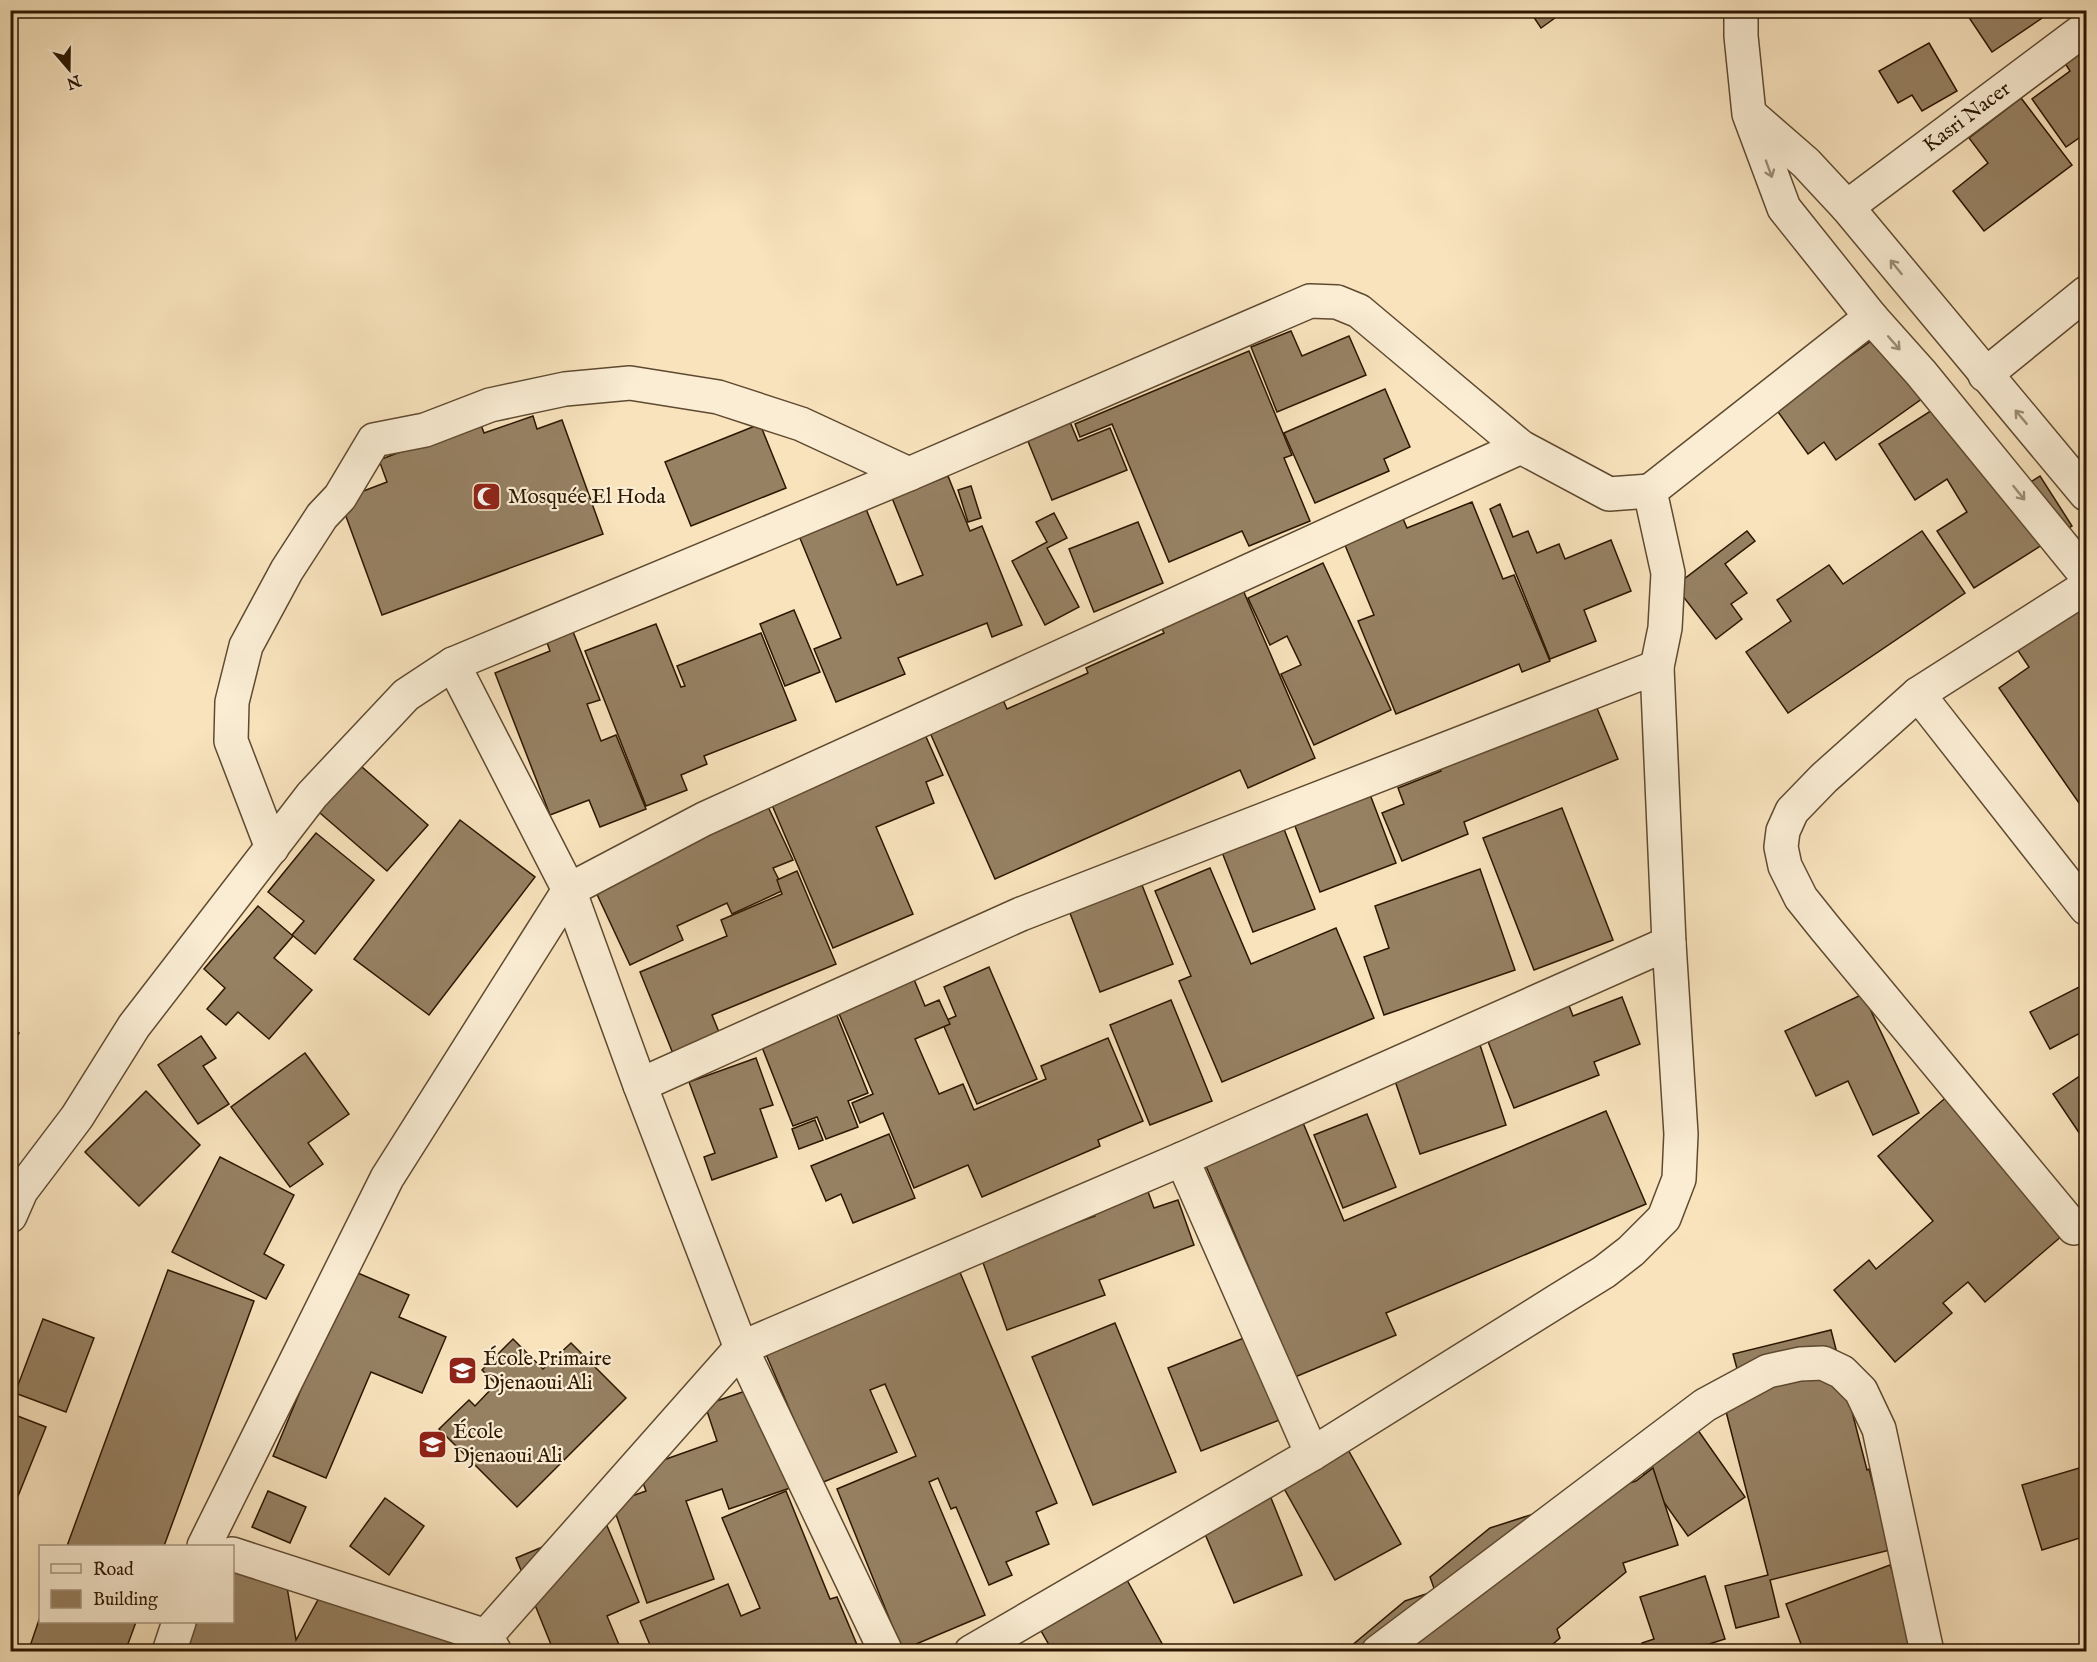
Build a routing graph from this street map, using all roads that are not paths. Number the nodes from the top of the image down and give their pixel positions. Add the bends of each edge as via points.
1 (1741, 10) edge
2 (2086, 28) edge
3 (1749, 114) junction
4 (1847, 207) junction
5 (2086, 292) edge
6 (1872, 317) junction
7 (1985, 375) junction
8 (1521, 447) junction
9 (909, 474) junction
10 (1650, 491) junction
11 (2086, 494) edge
12 (2086, 575) edge
13 (2086, 587) edge
14 (453, 664) junction
15 (1657, 666) junction
16 (1918, 694) junction
17 (272, 848) junction
18 (569, 890) junction
19 (2086, 908) edge
20 (1669, 943) junction
21 (640, 1085) junction
22 (1182, 1159) junction
23 (10, 1216) edge
24 (2074, 1228) dead end
25 (741, 1348) junction
26 (1312, 1454) junction
27 (214, 1545) edge
28 (234, 1555) edge
29 (179, 1623) edge
30 (490, 1644) edge
31 (169, 1652) edge
32 (886, 1652) edge
33 (971, 1652) edge
34 (1378, 1652) edge
35 (1927, 1652) edge

1 - 3 street
2 - 4 street, Kasri Nacer
3 - 4 street via 1806,163
3 -> 6 street via 1784,208
7 -> 4 street
5 - 7 street
6 - 10 street
6 -> 12 street
11 -> 7 street
8 - 9 street via 1359,311 1325,300 1310,301
8 - 10 street via 1609,494
8 - 18 street via 704,819
9 - 14 street
9 - 17 street via 801,424 718,397 630,383 565,389 490,405 425,430 374,440 340,497 322,516 287,570 246,646 231,702 231,741
10 - 15 street via 1668,573 1665,628
13 - 16 street
14 - 17 street via 406,695 312,795
14 - 18 street
15 - 20 street
15 - 21 street via 1021,915
16 - 19 street
16 - 24 street via 1792,811 1783,831 1785,866 1801,898
17 - 23 street via 134,1026 77,1118 21,1191
18 - 21 street
18 - 27 street via 387,1178
20 - 22 street
20 - 26 street via 1680,1134 1679,1179 1664,1218 1604,1272
21 - 25 street
22 - 25 street
22 - 26 street
25 - 30 street
25 - 32 street
26 - 33 street
28 - 30 street
29 - 31 street
34 - 35 street via 1705,1405 1768,1371 1823,1363 1842,1372 1861,1391 1879,1429

